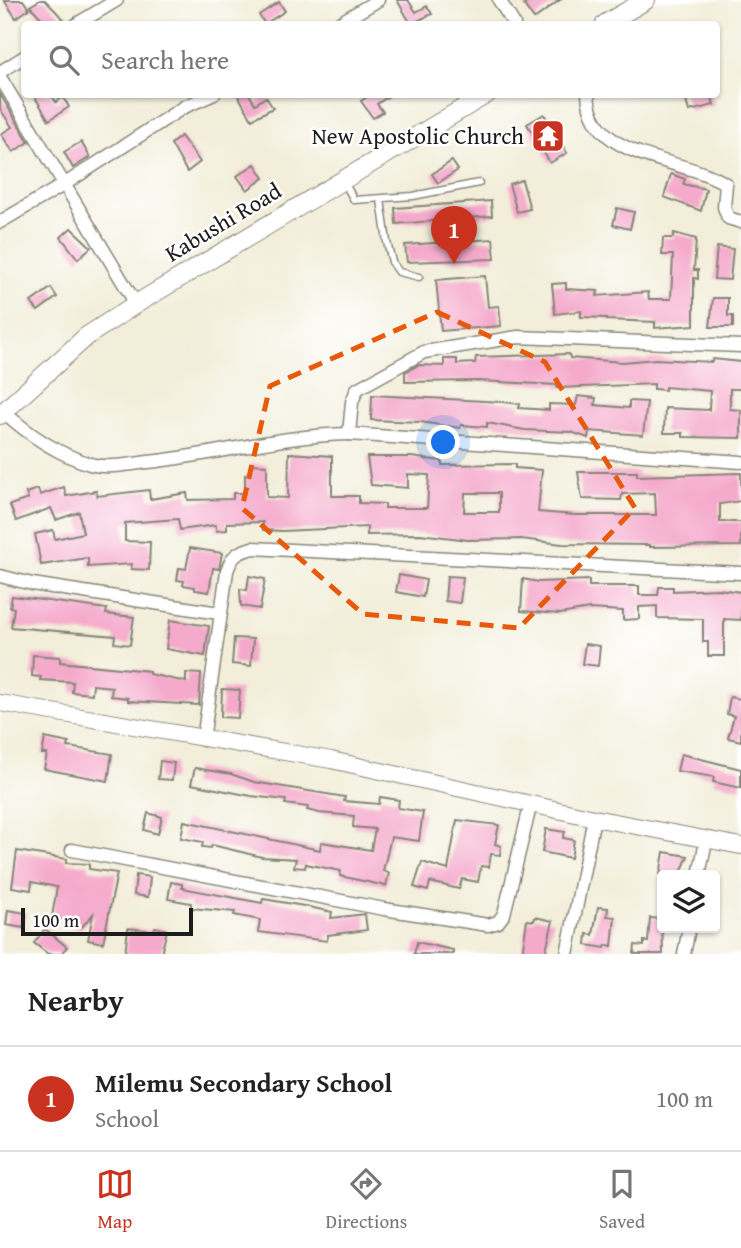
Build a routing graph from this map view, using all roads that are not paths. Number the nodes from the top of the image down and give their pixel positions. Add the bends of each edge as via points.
1 (117, 0) edge
2 (377, 0) edge
3 (499, 0) edge
4 (646, 0) edge
5 (82, 21) edge
6 (343, 21) edge
7 (512, 21) edge
8 (610, 21) edge
9 (21, 59) edge
10 (0, 75) edge
11 (205, 98) edge
12 (480, 98) edge
13 (589, 98) edge
14 (343, 180) junction
15 (479, 183) dead end
16 (65, 184) junction
17 (381, 200) junction
18 (0, 222) edge
19 (741, 222) edge
20 (419, 277) dead end
21 (136, 303) junction
22 (741, 346) edge
23 (2, 413) edge
24 (349, 435) junction
25 (741, 462) edge
26 (741, 573) edge
27 (0, 576) edge
28 (219, 613) junction
29 (0, 703) edge
30 (203, 740) junction
31 (531, 803) junction
32 (594, 818) junction
33 (706, 841) junction
34 (741, 846) edge
35 (72, 850) dead end
36 (700, 870) edge
37 (688, 933) edge
38 (567, 954) edge
39 (684, 954) edge

1 - 5 street
2 - 6 street
3 - 7 street
4 - 8 main road
9 - 10 street
10 - 16 street
11 - 16 street
12 - 14 main road, Kabushi Road
13 - 19 street via 592,118 612,141 726,184 728,218
14 - 17 lane via 354,200
14 - 21 main road, Kabushi Road
15 - 17 lane
16 - 18 street
16 - 21 street
17 - 20 lane via 392,262 399,272
21 - 23 main road, Kabushi Road via 87,336
22 - 24 street via 518,337 424,352 357,389
23 - 24 street via 27,432 92,464 124,465 320,435
24 - 25 street
26 - 28 street via 252,548 232,557
27 - 28 street
28 - 30 street
29 - 30 street
30 - 31 street via 331,760
31 - 32 street
31 - 35 street via 504,914 488,925
32 - 33 street
32 - 38 street
33 - 34 street
33 - 36 street
37 - 39 street

